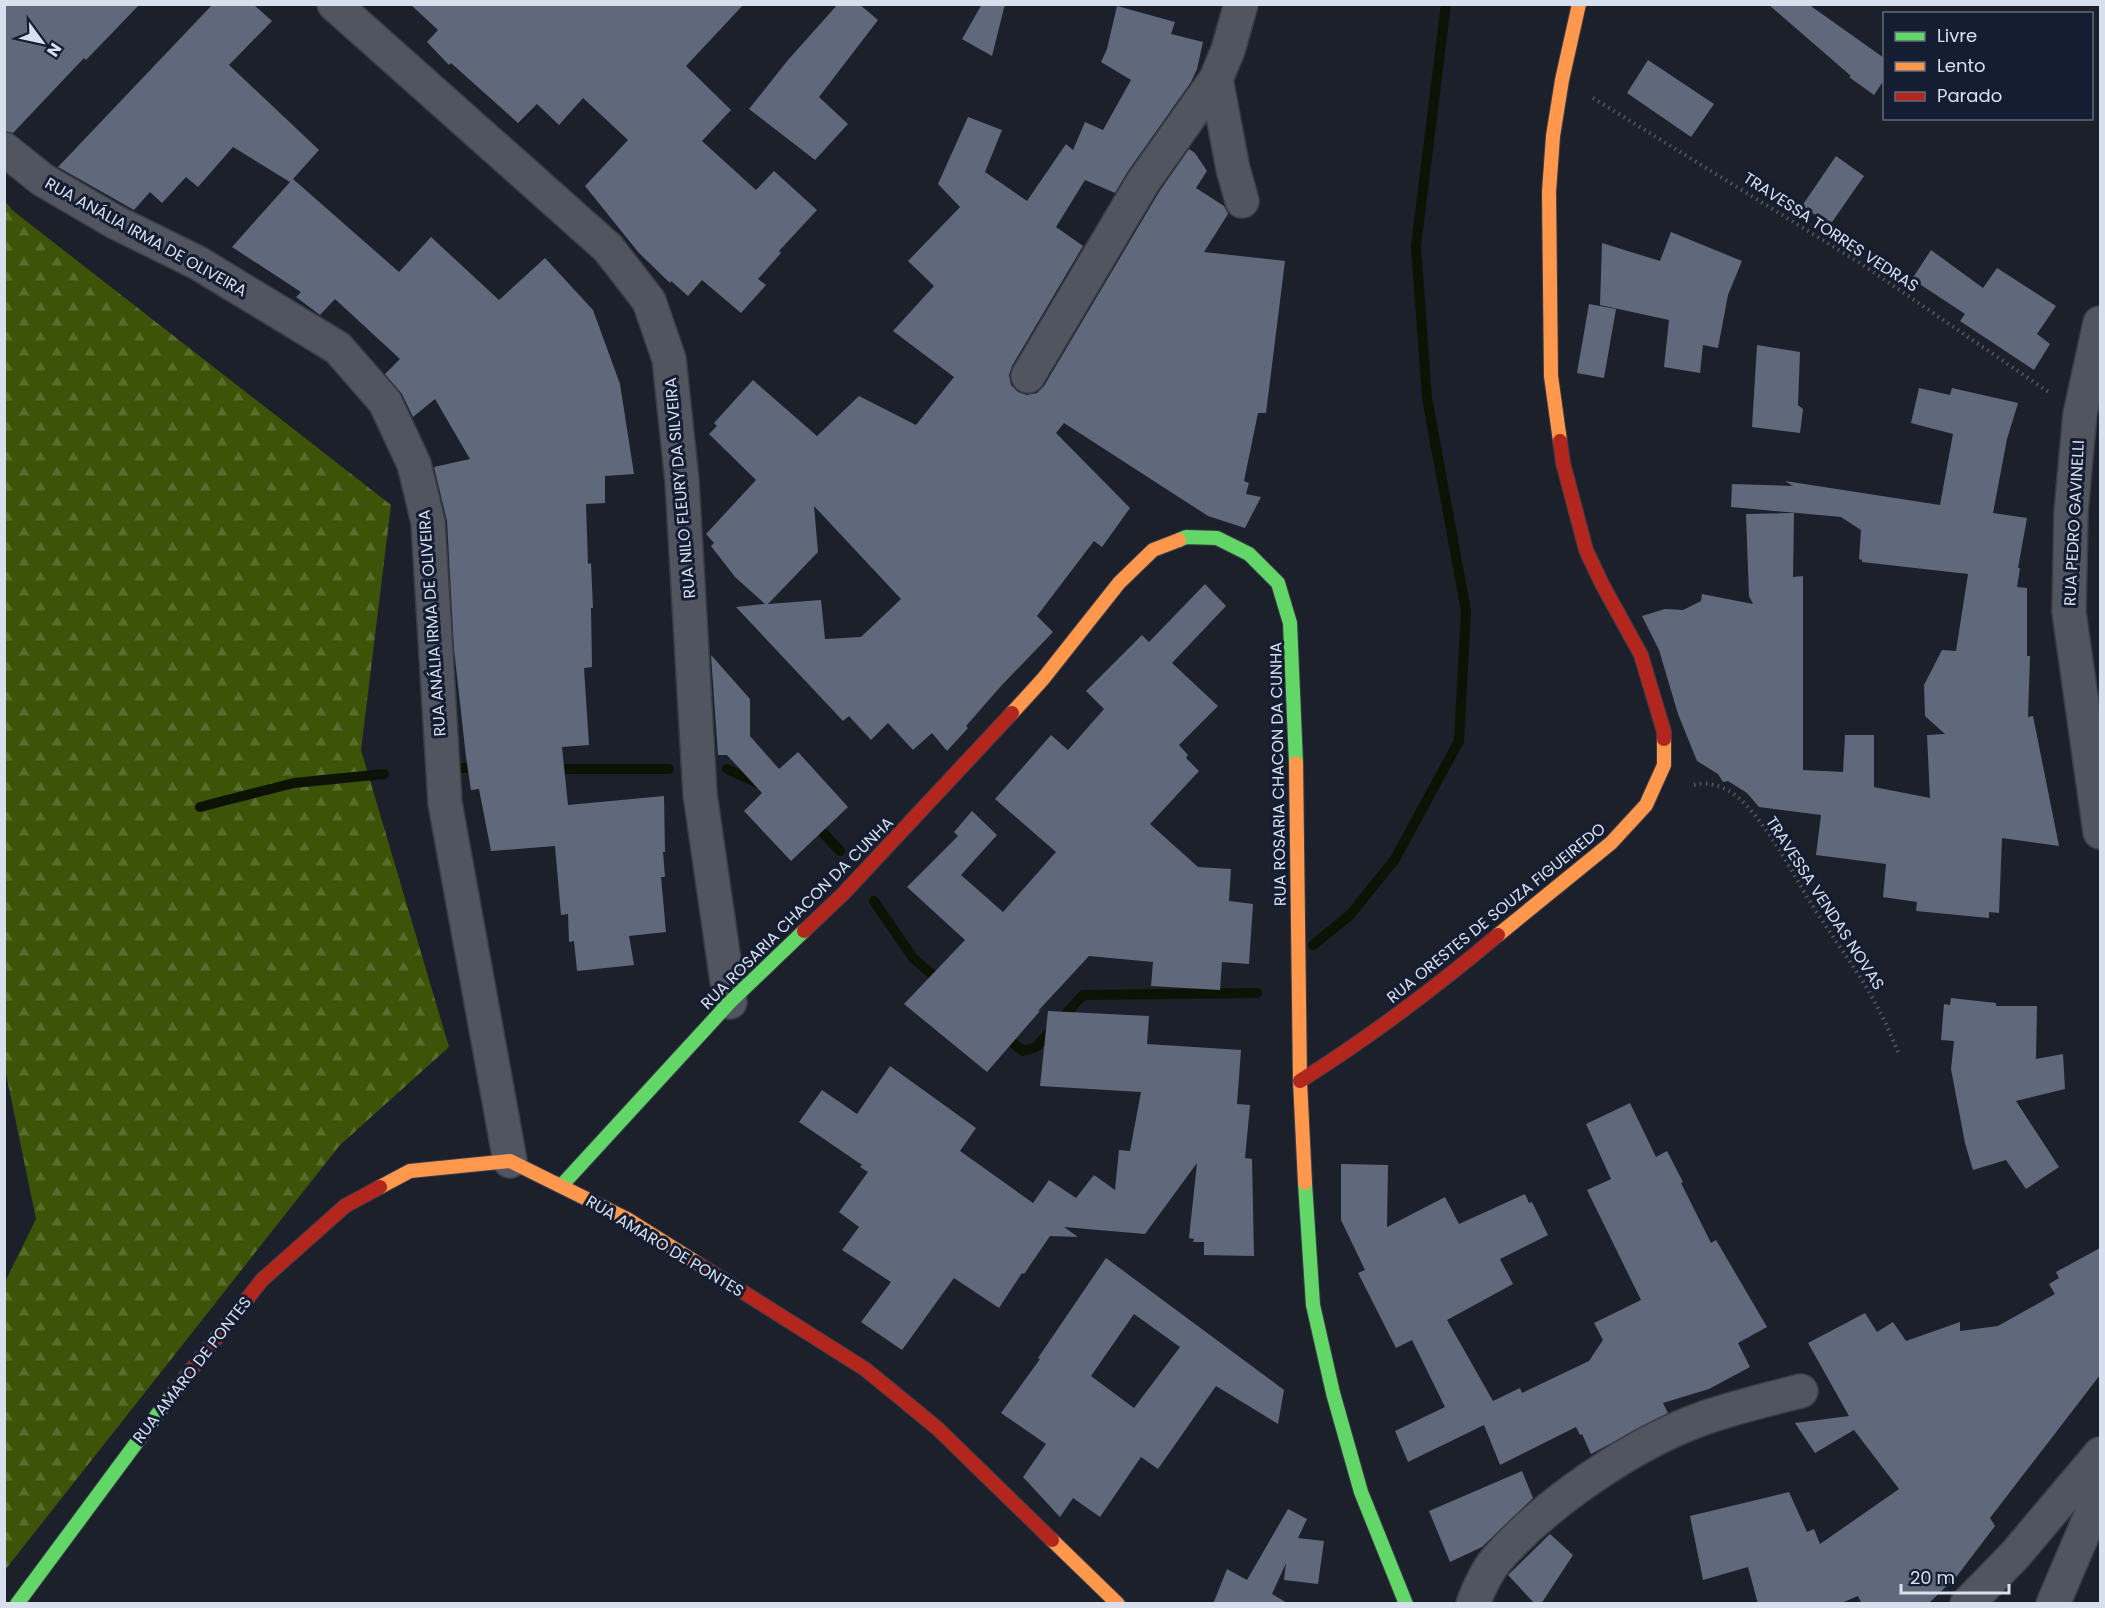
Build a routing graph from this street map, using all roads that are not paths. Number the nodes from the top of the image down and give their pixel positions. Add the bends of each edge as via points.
1 (334, 4) edge
2 (1241, 4) edge
3 (1579, 4) edge
4 (1216, 79) junction
5 (4, 149) edge
6 (1242, 201) dead end
7 (2100, 323) edge
8 (1028, 376) dead end
9 (2100, 832) edge
10 (730, 1002) junction
11 (1300, 1081) junction
12 (510, 1161) junction
13 (562, 1185) junction
14 (1801, 1391) dead end
15 (2100, 1454) edge
16 (2100, 1494) edge
17 (17, 1604) edge
18 (1118, 1604) edge
19 (1406, 1604) edge
20 (1473, 1604) edge
21 (1967, 1604) edge
22 (2053, 1604) edge

1 - 10 street, RUA NILO FLEURY DA SILVEIRA via 608,248 649,301 669,359 682,481 700,794
2 - 4 street
3 - 11 street, RUA ORESTES DE SOUZA FIGUEIREDO via 1553,136 1549,192 1551,376 1563,464 1586,549 1641,655 1664,732 1664,765 1646,805 1611,843 1449,976 1361,1042
4 - 6 street
4 - 8 street via 1143,182
5 - 12 street, RUA ANÁLIA IRMA DE OLIVEIRA via 43,180 115,222 198,263 338,348 385,402 414,464 428,522 445,803
7 - 9 street, RUA PEDRO GAVINELLI via 2080,414 2071,512 2069,612
10 - 11 street, RUA ROSARIA CHACON DA CUNHA via 843,894 1043,679 1136,566 1153,550 1185,537 1217,538 1249,554 1278,583 1290,623 1295,712
10 - 13 street, RUA ROSARIA CHACON DA CUNHA
11 - 19 street, RUA ROSARIA CHACON DA CUNHA via 1313,1305 1361,1492
12 - 13 street, RUA AMARO DE PONTES
12 - 17 street, RUA AMARO DE PONTES via 410,1171 345,1206 270,1272 146,1428
13 - 18 street, RUA AMARO DE PONTES via 627,1219 865,1369 937,1428
14 - 20 street via 1702,1419 1615,1463 1524,1532 1496,1561
15 - 21 street via 2015,1555
16 - 22 street

